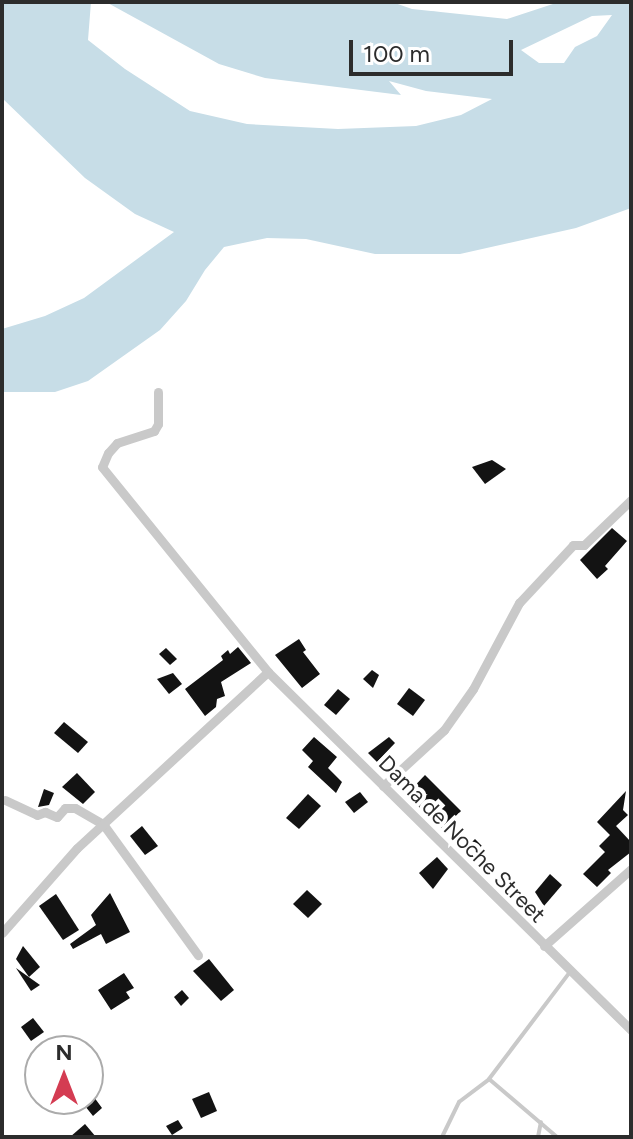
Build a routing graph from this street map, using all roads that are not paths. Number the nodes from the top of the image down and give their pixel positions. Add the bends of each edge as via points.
1 (158, 392) dead end
2 (631, 500) edge
3 (268, 672) junction
4 (383, 786) junction
5 (5, 800) dead end
6 (103, 824) junction
7 (631, 869) edge
8 (2, 933) edge
9 (544, 946) junction
10 (198, 955) dead end
11 (570, 972) junction
12 (631, 1030) edge
13 (489, 1079) junction
14 (541, 1122) junction
15 (442, 1137) edge
16 (538, 1137) edge
17 (557, 1137) edge

1 - 3 street, Dama de Noche Street via 154,431 117,443 102,467
2 - 4 street via 584,545 573,545 519,603 473,689 444,730
3 - 4 street, Dama de Noche Street
3 - 6 street
4 - 9 street, Dama de Noche Street
5 - 6 street via 37,815 57,817 64,808 75,808
6 - 8 street
6 - 10 street
7 - 9 street
9 - 11 street, Dama de Noche Street
11 - 12 street, Dama de Noche Street
11 - 13 lane
13 - 14 lane
13 - 15 lane via 459,1102
14 - 16 lane
14 - 17 lane

